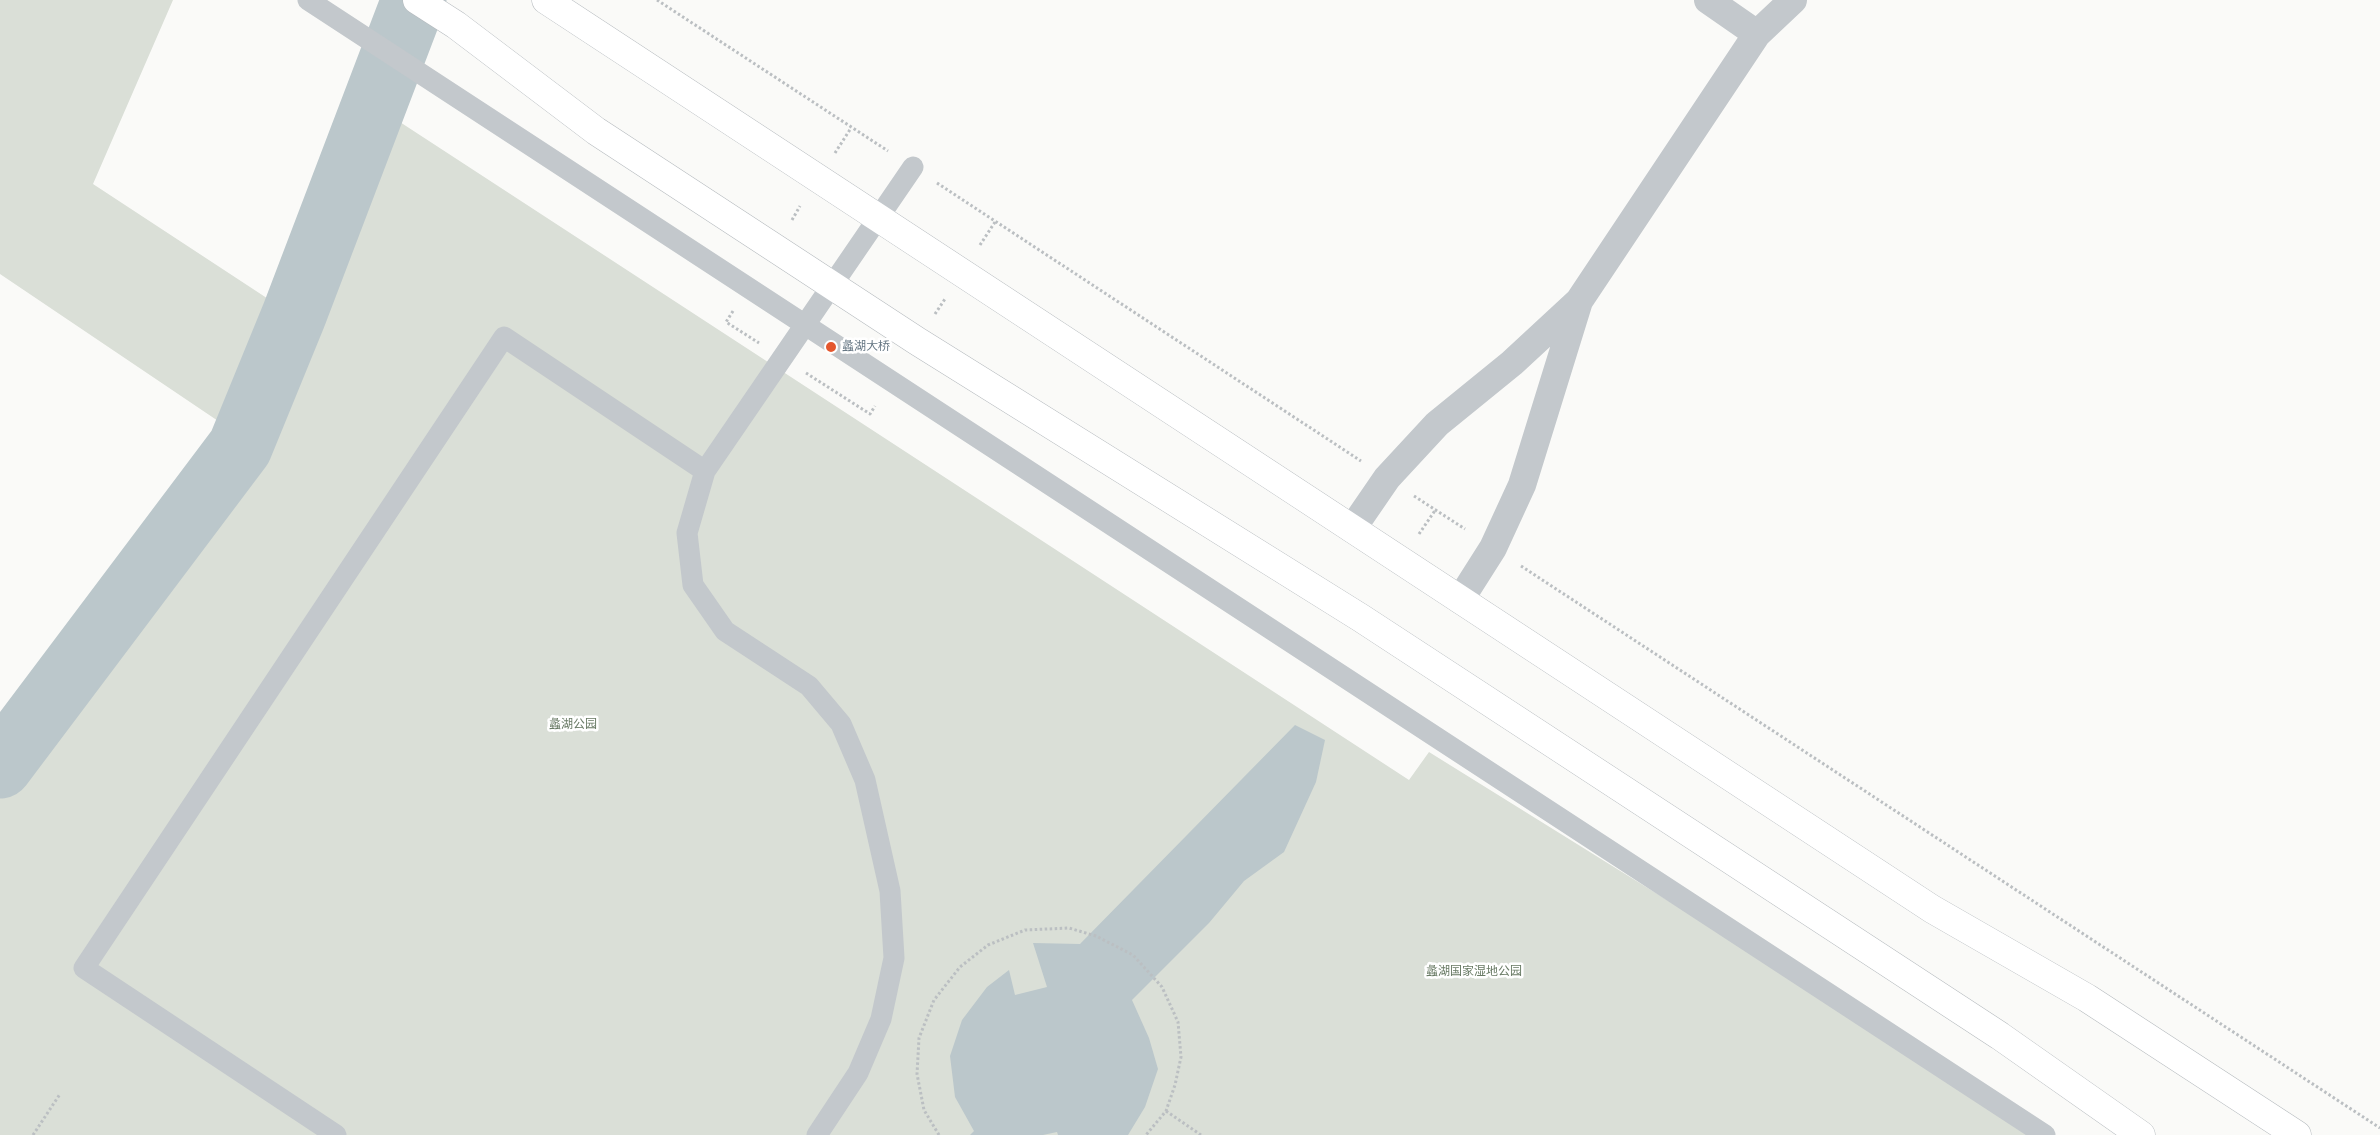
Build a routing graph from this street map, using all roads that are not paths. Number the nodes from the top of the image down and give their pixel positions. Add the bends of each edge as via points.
1 (308, 0) edge
2 (417, 0) edge
3 (546, 0) edge
4 (1708, 0) edge
5 (1793, 0) edge
6 (1757, 34) junction
7 (913, 167) dead end
8 (877, 218) junction
9 (831, 285) junction
10 (1579, 301) junction
11 (804, 325) junction
12 (705, 471) junction
13 (1352, 529) junction
14 (1460, 600) junction
15 (336, 1135) edge
16 (818, 1135) edge
17 (2045, 1135) edge
18 (2141, 1135) edge
19 (2297, 1135) edge

1 - 11 lane
2 - 9 main road via 456,25 596,131
3 - 8 main road
4 - 6 street
5 - 6 street
6 - 10 street
7 - 8 lane
8 - 9 lane
8 - 13 main road
9 - 11 lane
9 - 18 main road via 1337,602 2000,1036
10 - 13 street via 1512,363 1437,424 1387,478
10 - 14 street via 1522,485 1493,548
11 - 12 lane
11 - 17 lane
12 - 15 lane via 504,337 84,968
12 - 16 lane via 687,533 693,585 725,631 809,686 841,724 865,780 890,891 894,958 881,1019 858,1073
13 - 14 main road
14 - 19 main road via 1932,908 2087,998

